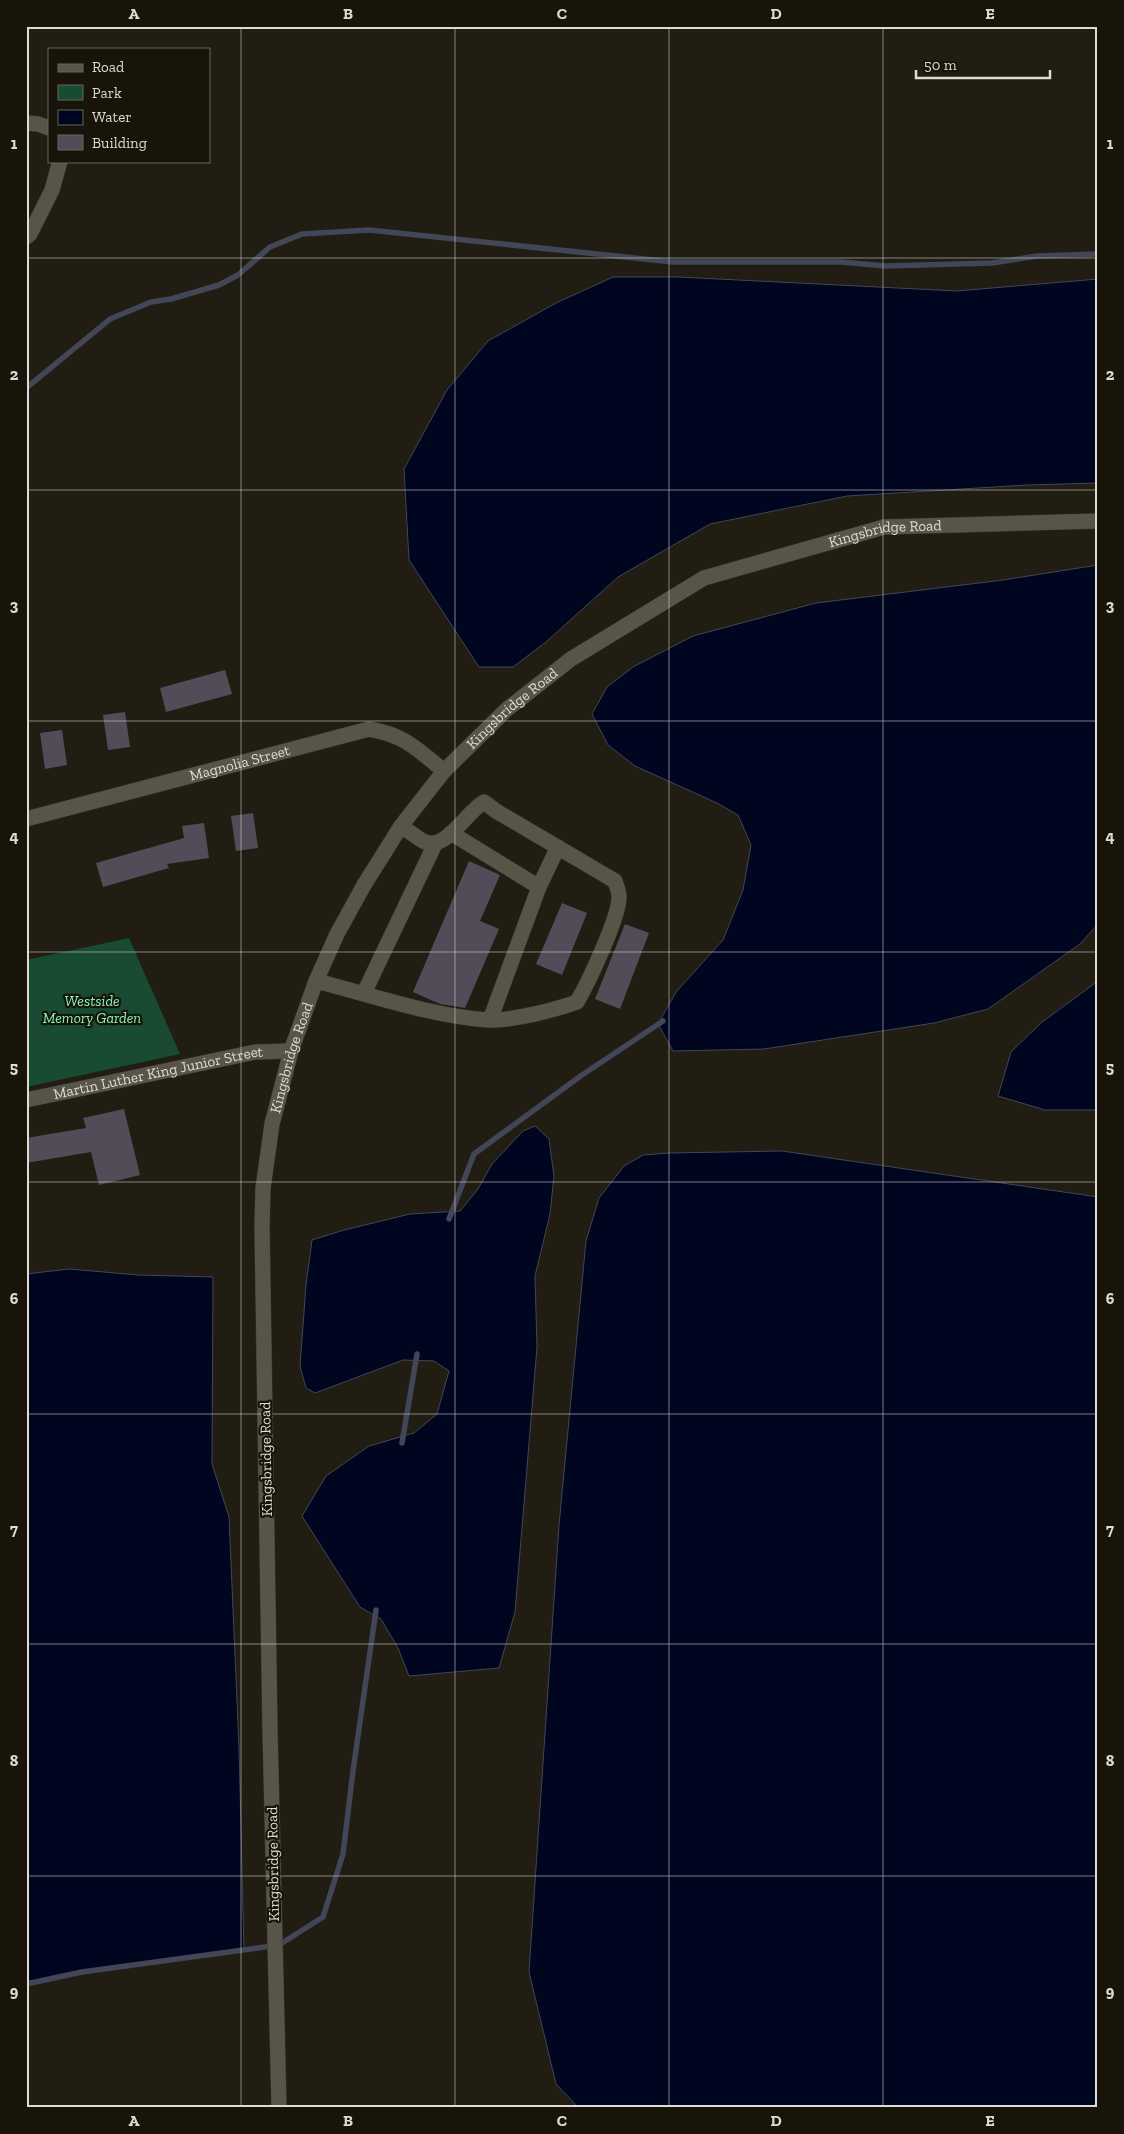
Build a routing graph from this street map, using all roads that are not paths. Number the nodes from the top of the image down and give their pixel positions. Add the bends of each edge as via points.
1 (26, 123) edge
2 (48, 128) edge
3 (60, 162) edge
4 (26, 236) edge
5 (1098, 521) edge
6 (444, 771) junction
7 (26, 819) edge
8 (401, 826) junction
9 (451, 833) junction
10 (435, 844) junction
11 (558, 847) junction
12 (539, 887) junction
13 (316, 981) junction
14 (364, 994) junction
15 (490, 1020) junction
16 (291, 1051) junction
17 (26, 1100) edge
18 (279, 2108) edge

1 - 2 street
3 - 4 street via 52,190
5 - 6 street, Kingsbridge Road via 884,527 704,578 571,659 506,710
6 - 7 street, Magnolia Street via 403,738 369,729
6 - 8 street, Kingsbridge Road
8 - 10 street via 425,842
8 - 13 street, Kingsbridge Road via 364,884
9 - 10 street
9 - 11 street via 475,807 484,802
9 - 12 street
10 - 14 street
11 - 12 street
11 - 15 street via 615,880 619,896 589,980 577,1002 558,1009
12 - 15 street
13 - 14 street
13 - 16 street, Kingsbridge Road
14 - 15 street
16 - 17 street, Martin Luther King Junior Street via 255,1052
16 - 18 street, Kingsbridge Road via 272,1124 263,1188 262,1226

